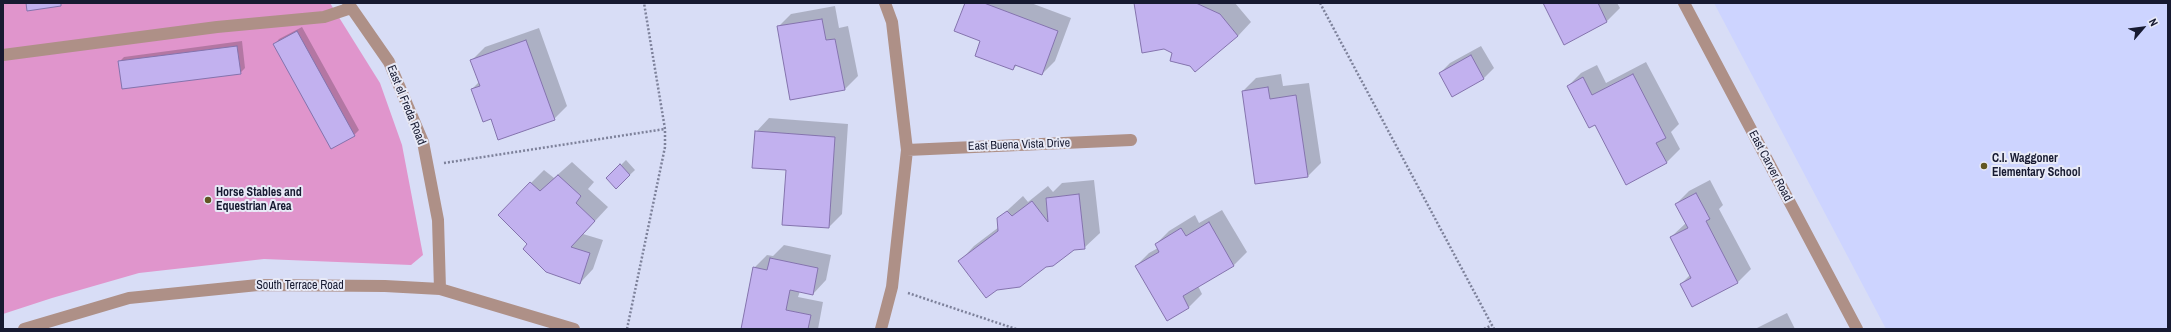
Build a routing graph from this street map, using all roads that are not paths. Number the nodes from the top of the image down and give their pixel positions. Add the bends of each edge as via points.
1 (885, 3) edge
2 (1684, 3) edge
3 (350, 6) edge
4 (3, 55) edge
5 (1131, 140) dead end
6 (907, 150) junction
7 (440, 290) junction
8 (24, 329) edge
9 (574, 329) edge
10 (881, 329) edge
11 (1856, 329) edge

1 - 6 street via 892,22
2 - 11 street, East Carver Road
3 - 4 street via 324,17 217,27
3 - 7 street, East el Freda Road via 389,62 423,142 438,220
5 - 6 street, East Buena Vista Drive
6 - 10 street via 892,287
7 - 8 street, South Terrace Road via 385,286 251,286 129,298
7 - 9 street, South Terrace Road

